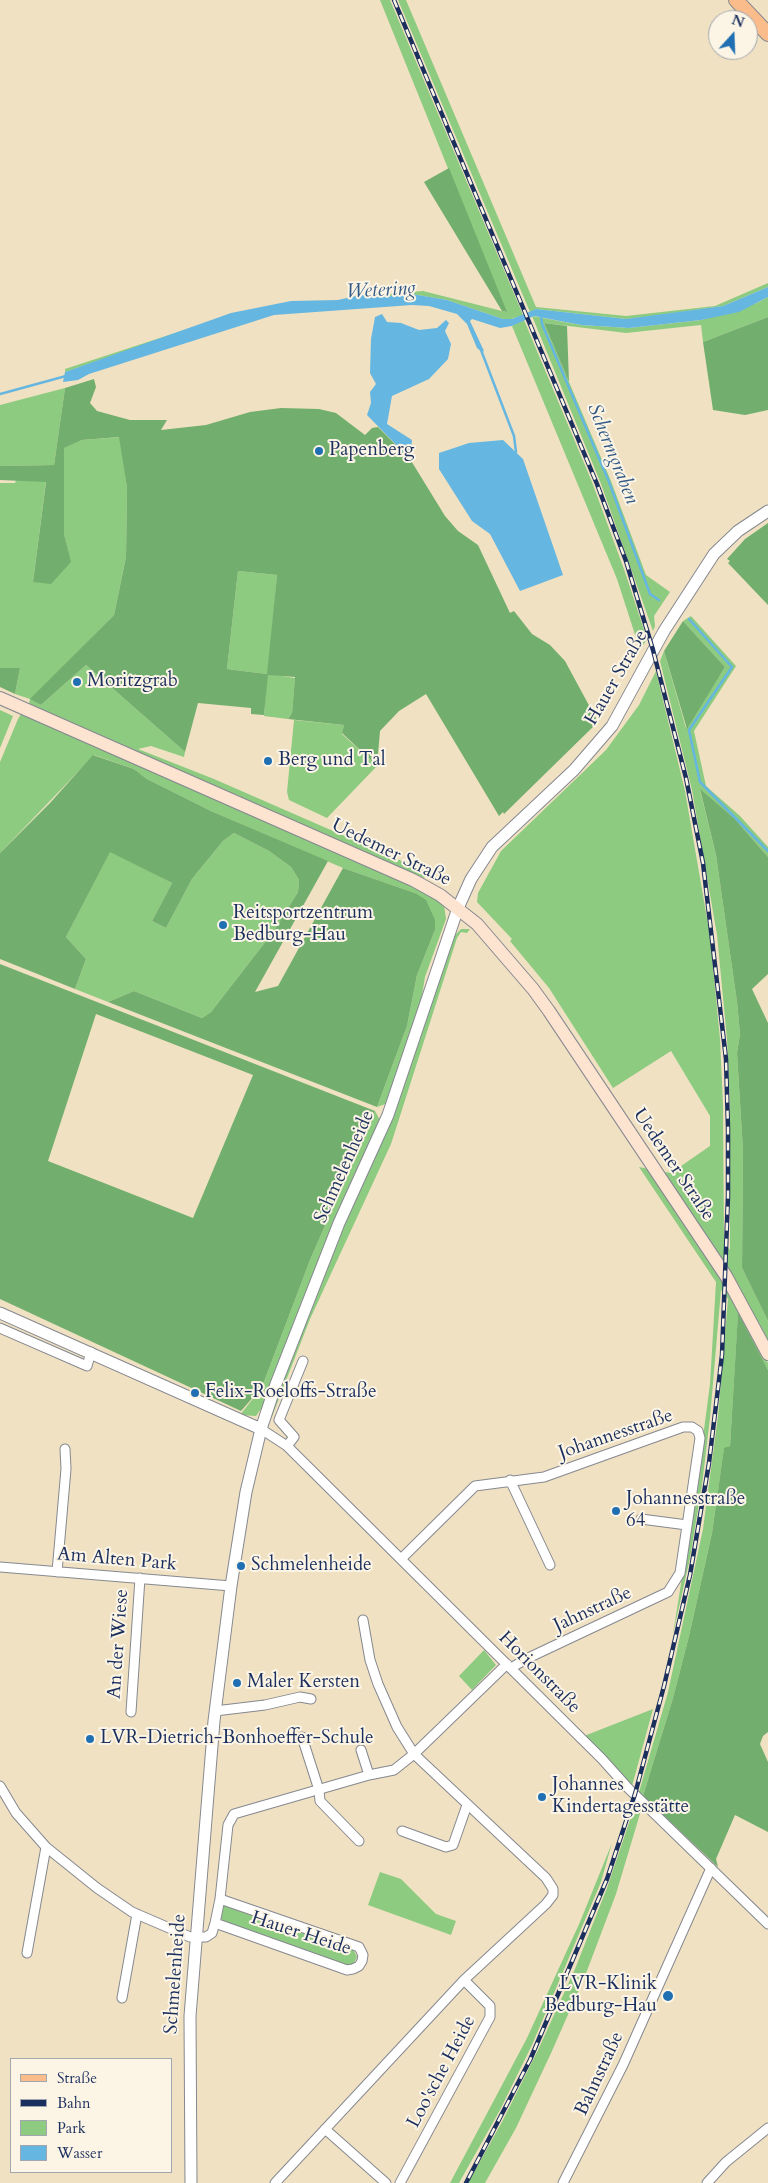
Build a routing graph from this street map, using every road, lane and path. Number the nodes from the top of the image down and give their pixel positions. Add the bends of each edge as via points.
1 (736, 0) edge
2 (768, 34) edge
3 (768, 511) edge
4 (0, 698) edge
5 (458, 908) junction
6 (0, 1313) edge
7 (0, 1328) edge
8 (91, 1352) junction
9 (768, 1354) edge
10 (303, 1361) dead end
11 (261, 1429) junction
12 (287, 1446) junction
13 (65, 1449) dead end
14 (510, 1480) junction
15 (641, 1519) dead end
16 (686, 1525) junction
17 (401, 1559) junction
18 (550, 1565) dead end
19 (0, 1567) edge
20 (57, 1572) junction
21 (680, 1573) joint
22 (140, 1578) junction
23 (231, 1586) junction
24 (363, 1620) dead end
25 (509, 1666) junction
26 (311, 1699) dead end
27 (215, 1711) junction
28 (131, 1712) dead end
29 (302, 1737) dead end
30 (361, 1750) dead end
31 (414, 1754) junction
32 (368, 1775) junction
33 (0, 1786) edge
34 (319, 1790) junction
35 (467, 1805) junction
36 (402, 1831) dead end
37 (359, 1841) dead end
38 (46, 1847) junction
39 (711, 1868) junction
40 (220, 1899) junction
41 (137, 1914) junction
42 (766, 1919) edge
43 (215, 1923) junction
44 (196, 1937) junction
45 (27, 1953) dead end
46 (464, 1980) junction
47 (122, 1998) dead end
48 (768, 2128) edge
49 (325, 2129) junction
50 (191, 2183) edge
51 (275, 2183) edge
52 (386, 2183) edge
53 (400, 2183) edge
54 (563, 2183) edge
55 (707, 2183) edge

1 - 2 main road
3 - 5 street, Hauer Straße via 738,531 714,554 664,631 612,726 574,770 492,847 471,879
4 - 5 main road, Uedemer Straße via 381,865
5 - 9 main road, Uedemer Straße via 477,924 549,1011 726,1276
5 - 11 street, Schmelenheide via 388,1114 335,1232
6 - 8 street
7 - 8 street via 88,1366
8 - 11 street
10 - 12 street via 279,1420 294,1437
11 - 12 street, Horionstraße
11 - 23 street, Schmelenheide via 246,1492
12 - 17 street, Horionstraße
13 - 20 street
14 - 16 street, Johannesstraße via 544,1477 683,1427 692,1427 700,1438
14 - 17 street, Johannesstraße via 475,1486
14 - 18 street
15 - 16 street
16 - 21 street, Johannesstraße
17 - 25 street, Horionstraße
19 - 20 street, Am Alten Park
20 - 22 street, Am Alten Park
21 - 25 street, Jahnstraße via 668,1592
22 - 23 street, Am Alten Park
22 - 28 street, An der Wiese
23 - 27 street, Schmelenheide
24 - 31 street, Loo'sche Heide via 378,1684 397,1727
25 - 31 street
25 - 39 street, Horionstraße
26 - 27 street via 300,1697
27 - 44 street, Schmelenheide
29 - 34 street
30 - 32 street
31 - 32 street via 394,1770
31 - 35 street, Loo'sche Heide
32 - 34 street
33 - 38 street via 16,1813
34 - 37 street via 320,1801
34 - 40 street via 234,1814 228,1825
35 - 36 street via 453,1845 446,1847
35 - 46 street, Loo'sche Heide via 546,1878 553,1889 546,1904
38 - 41 street via 96,1888
38 - 45 street
39 - 42 street, Horionstraße
39 - 54 street, Bahnstraße via 623,2065
40 - 43 street
40 - 43 street, Hauer Heide via 359,1947 362,1961 359,1966 347,1970
41 - 44 street
41 - 47 street
43 - 44 street via 212,1933
44 - 50 street, Schmelenheide via 190,2045
46 - 49 street, Loo'sche Heide
46 - 53 street, Loo'sche Heide via 490,2006 490,2017
48 - 55 street via 726,2162
49 - 51 street, Loo'sche Heide
49 - 52 street

